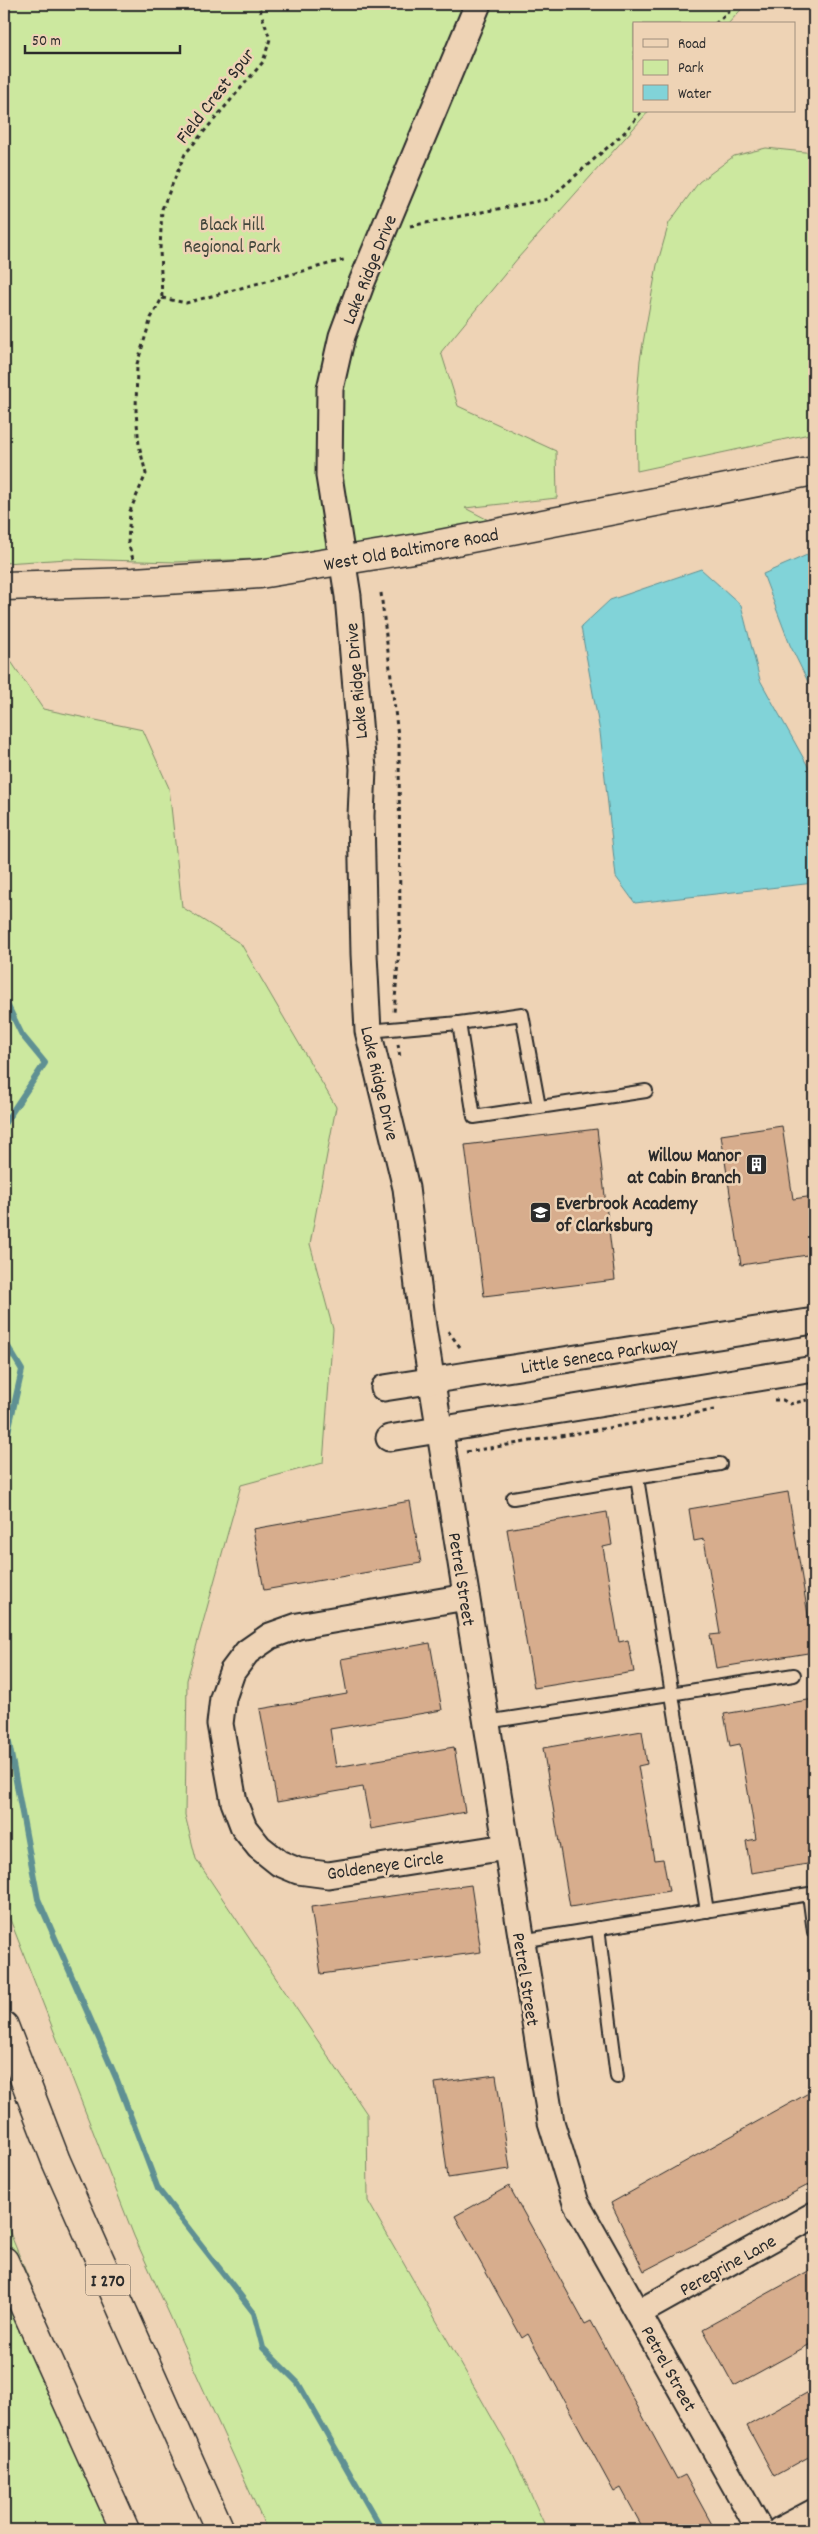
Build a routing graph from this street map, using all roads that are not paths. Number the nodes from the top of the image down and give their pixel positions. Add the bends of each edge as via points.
1 (478, 4) edge
2 (814, 471) edge
3 (342, 561) junction
4 (4, 586) edge
5 (459, 1023) junction
6 (368, 1032) junction
7 (646, 1091) dead end
8 (539, 1107) junction
9 (814, 1321) edge
10 (814, 1369) edge
11 (431, 1381) junction
12 (384, 1388) dead end
13 (439, 1430) junction
14 (389, 1438) dead end
15 (720, 1464) dead end
16 (637, 1478) junction
17 (513, 1498) dead end
18 (466, 1597) junction
19 (794, 1675) dead end
20 (672, 1694) junction
21 (486, 1722) junction
22 (506, 1847) junction
23 (707, 1910) junction
24 (598, 1928) junction
25 (814, 1932) edge
26 (521, 1941) junction
27 (4, 2026) edge
28 (617, 2077) dead end
29 (814, 2215) edge
30 (4, 2260) edge
31 (640, 2312) junction
32 (814, 2512) edge
33 (125, 2530) edge
34 (220, 2530) edge
35 (760, 2530) edge
36 (780, 2530) edge

1 - 3 street, Lake Ridge Drive via 379,239 342,336 330,389 329,476
2 - 3 main road, West Old Baltimore Road
3 - 4 main road, West Old Baltimore Road via 260,574
3 - 6 street, Lake Ridge Drive via 363,769 361,816
5 - 6 lane
5 - 8 lane via 522,1014
5 - 8 lane via 474,1117
6 - 11 street, Lake Ridge Drive via 406,1188
7 - 8 lane
9 - 11 street, Little Seneca Parkway
10 - 13 street
11 - 12 street, Little Seneca Parkway
11 - 13 street, Petrel Street
13 - 14 street
13 - 18 street, Petrel Street
15 - 16 lane
16 - 17 lane
16 - 20 lane
18 - 21 street, Petrel Street
18 - 22 street, Goldeneye Circle via 298,1626 270,1636 247,1652 232,1672 223,1698 220,1724 234,1802 244,1828 259,1847 279,1863 298,1871 328,1875
19 - 20 lane
20 - 21 lane
20 - 23 lane
21 - 22 street, Petrel Street
22 - 26 street, Petrel Street
23 - 24 lane
23 - 25 lane via 809,1894
24 - 26 lane
24 - 28 lane
26 - 31 street, Petrel Street via 551,2122 576,2202
27 - 34 main road, I 270 via 56,2161
29 - 31 street, Peregrine Lane
30 - 33 main road
31 - 35 street, Petrel Street
32 - 36 street

